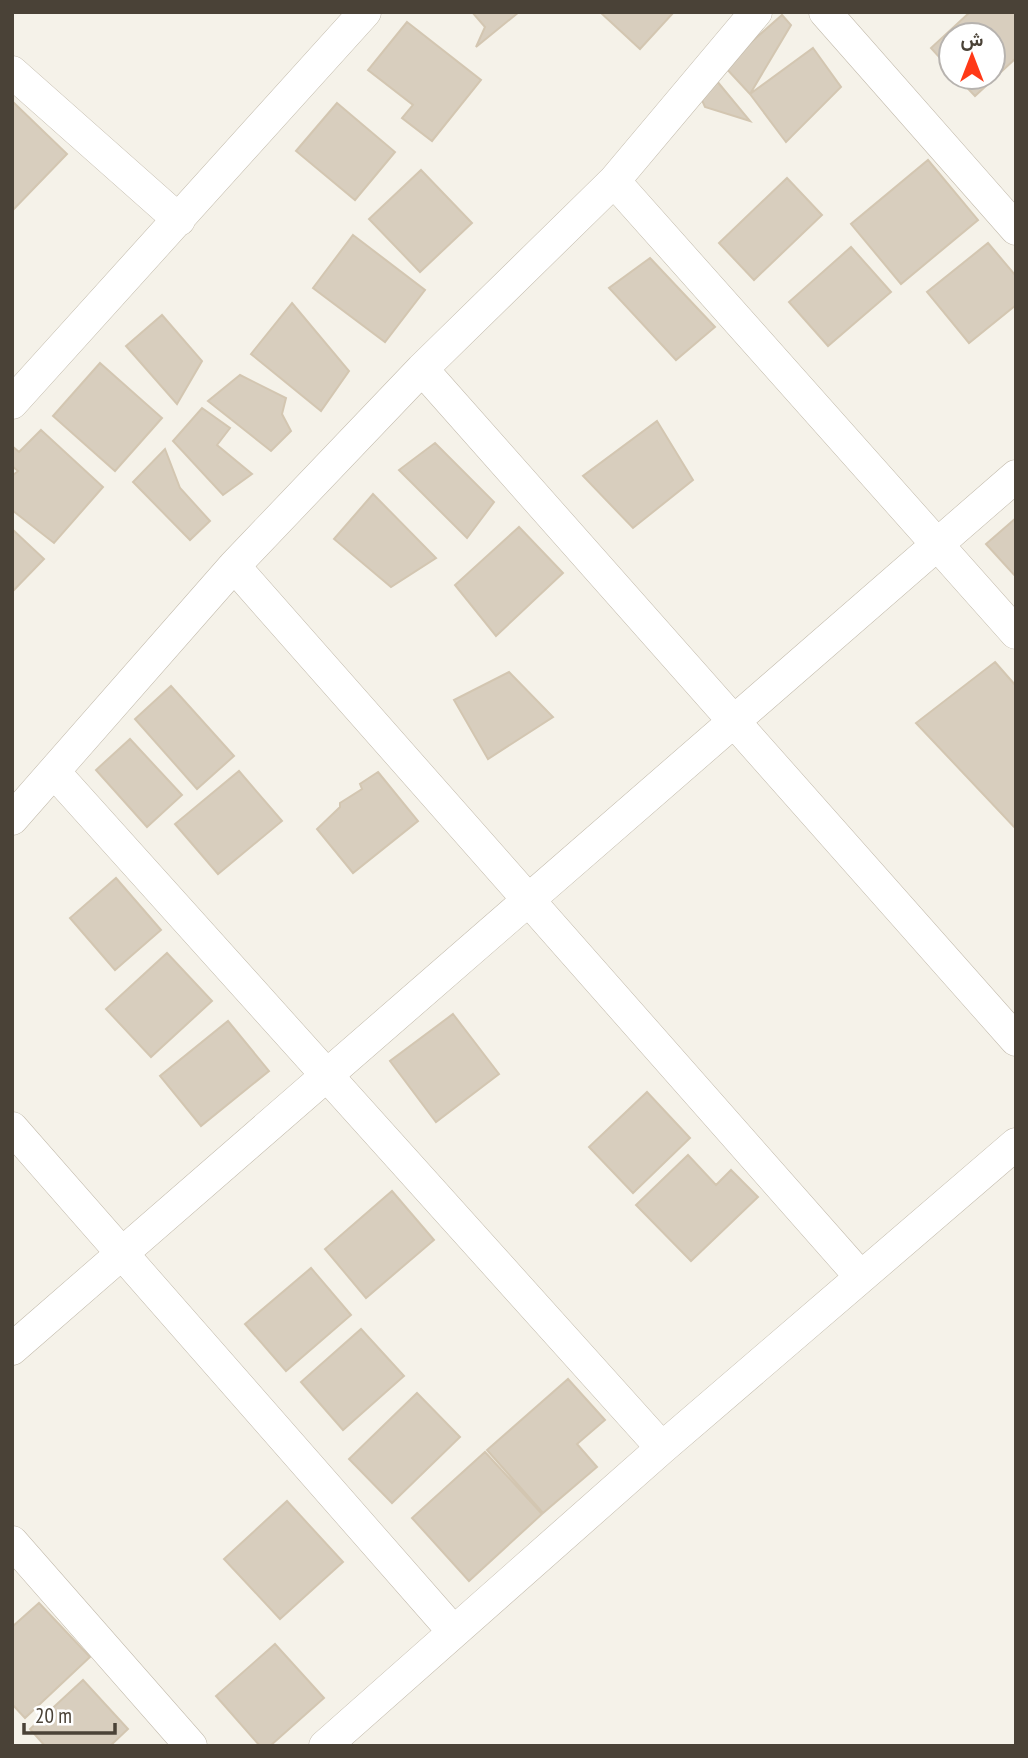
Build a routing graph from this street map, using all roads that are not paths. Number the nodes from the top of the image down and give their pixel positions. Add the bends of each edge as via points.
1 (365, 12) edge
2 (756, 12) edge
3 (825, 12) edge
4 (12, 72) edge
5 (614, 181) junction
6 (179, 220) junction
7 (1016, 229) edge
8 (422, 369) junction
9 (12, 403) edge
10 (1016, 476) edge
11 (938, 545) junction
12 (234, 566) junction
13 (1016, 634) edge
14 (734, 722) junction
15 (55, 773) junction
16 (12, 819) edge
17 (529, 900) junction
18 (1016, 1040) edge
19 (328, 1076) junction
20 (12, 1128) edge
21 (1016, 1144) edge
22 (121, 1253) junction
23 (860, 1276) junction
24 (12, 1349) edge
25 (662, 1448) junction
26 (12, 1542) edge
27 (453, 1631) junction
28 (341, 1740) edge
29 (191, 1746) edge

1 - 6 street
2 - 5 street
3 - 7 street
4 - 6 street
5 - 8 street
5 - 11 street
6 - 9 street
8 - 12 street
8 - 14 street
10 - 11 street
11 - 13 street
11 - 14 street
12 - 15 street
12 - 17 street
14 - 17 street
14 - 18 street
15 - 16 street
15 - 19 street
17 - 19 street
17 - 23 street
19 - 22 street
19 - 25 street
20 - 22 street
21 - 23 street
22 - 24 street
22 - 27 street
23 - 25 street
25 - 27 street
26 - 29 street
27 - 28 street

